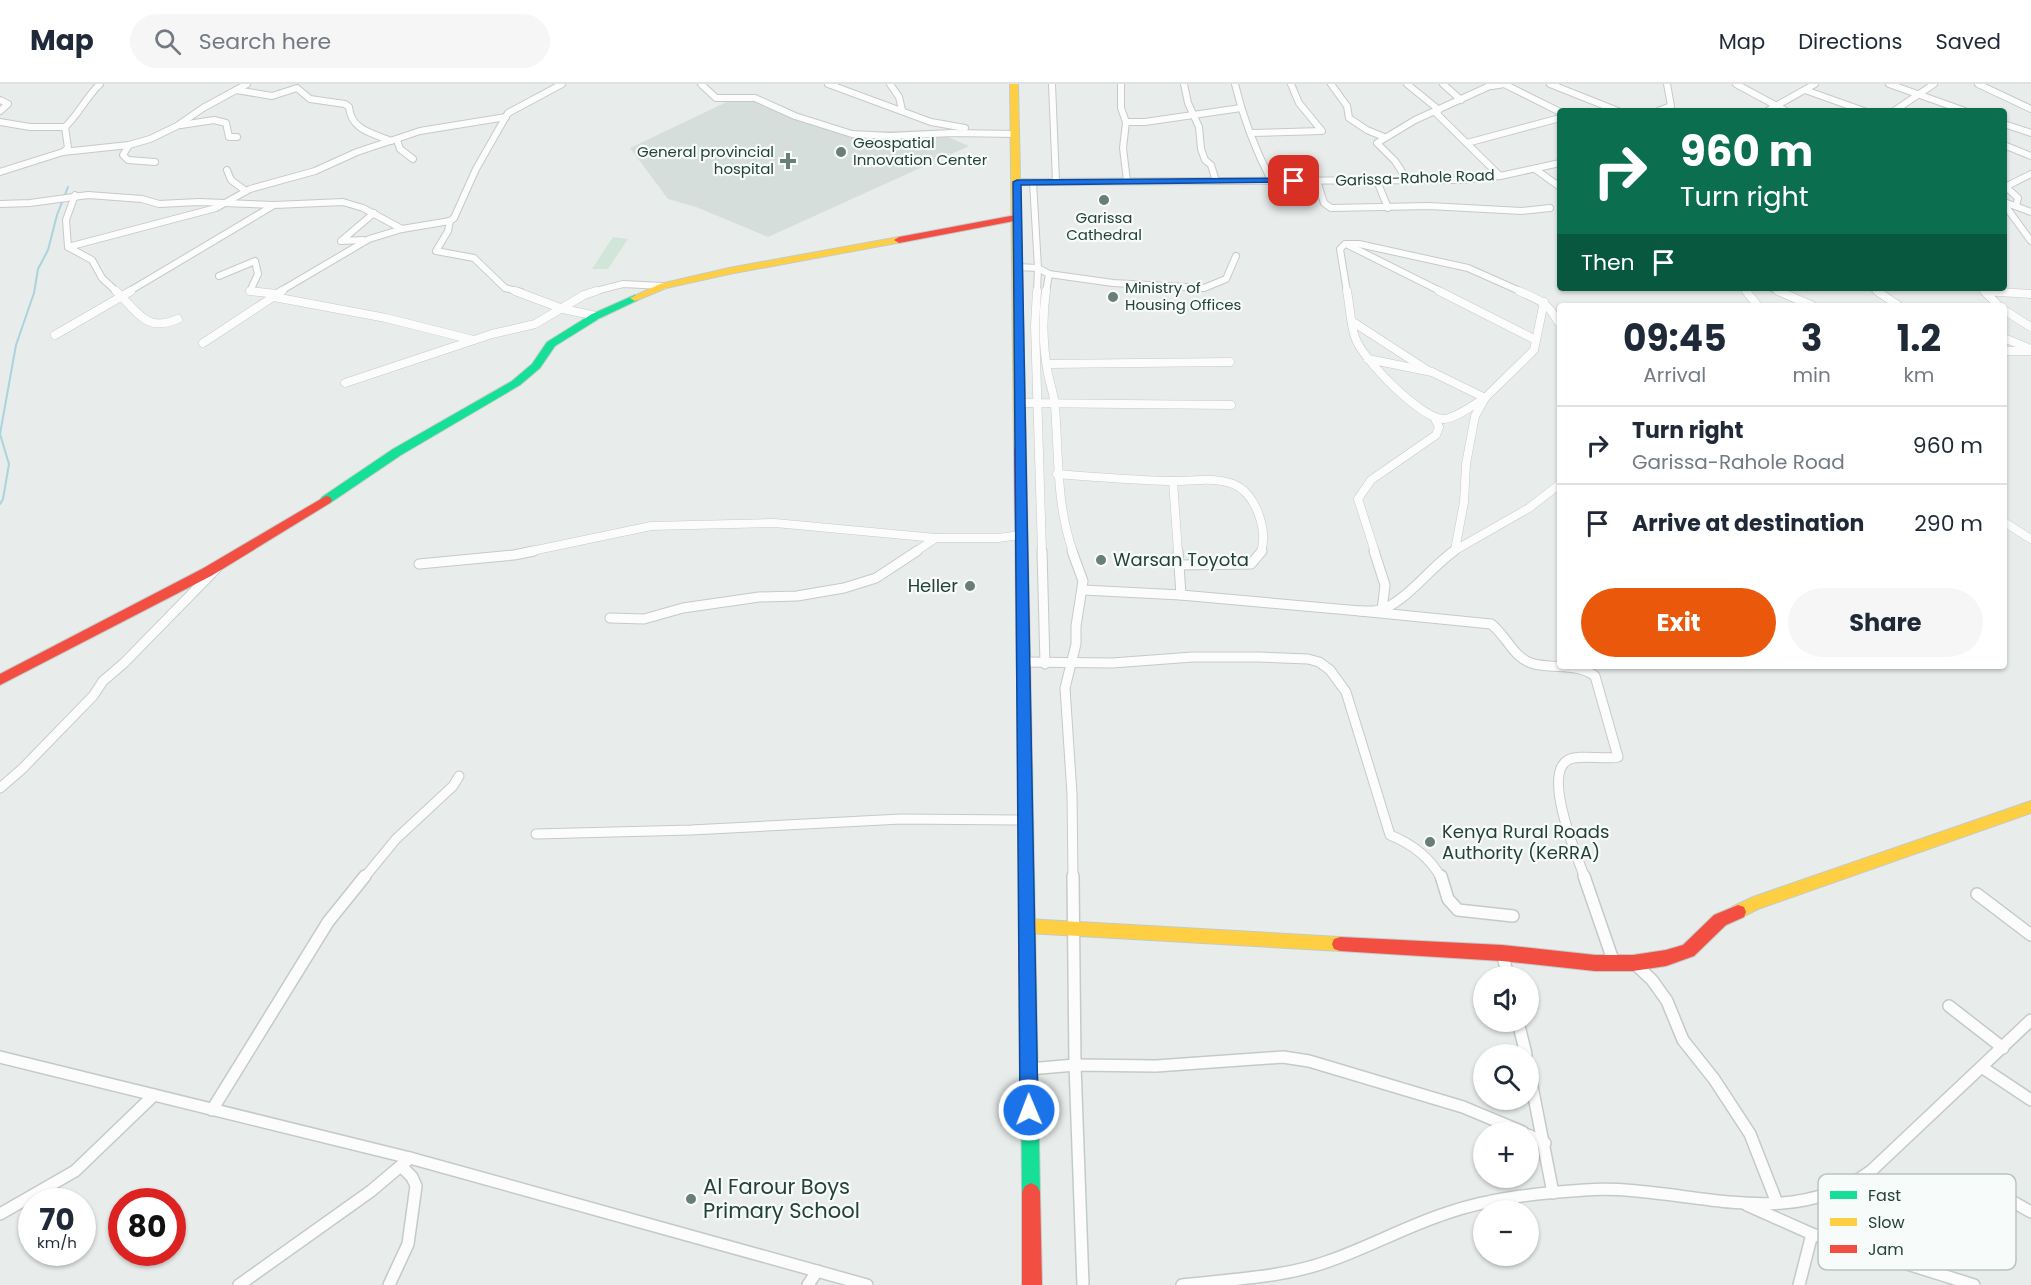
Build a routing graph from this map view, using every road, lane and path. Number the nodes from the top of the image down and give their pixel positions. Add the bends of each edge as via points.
1 (100, 84) edge
2 (248, 84) edge
3 (562, 84) edge
4 (701, 84) edge
5 (828, 84) edge
6 (890, 84) edge
7 (1014, 84) edge
8 (1052, 84) edge
9 (1121, 84) edge
10 (1184, 84) edge
11 (1235, 84) edge
12 (1291, 84) edge
13 (1331, 84) edge
14 (1407, 84) edge
15 (1443, 84) edge
16 (1505, 84) edge
17 (1550, 84) edge
18 (1667, 84) edge
19 (1736, 84) edge
20 (1815, 84) edge
21 (1888, 84) edge
22 (1934, 84) edge
23 (1978, 84) edge
24 (1493, 85) edge
25 (298, 86) edge
26 (236, 90) junction
27 (1805, 90) junction
28 (1918, 94) junction
29 (0, 100) edge
30 (1461, 100) junction
31 (1777, 106) junction
32 (1241, 108) junction
33 (1610, 108) edge
34 (1666, 108) edge
35 (1773, 108) edge
36 (1781, 108) edge
37 (1856, 108) edge
38 (1898, 108) edge
39 (1957, 108) edge
40 (2031, 109) edge
41 (902, 110) junction
42 (1557, 110) edge
43 (0, 111) edge
44 (1437, 111) junction
45 (1194, 115) junction
46 (506, 117) junction
47 (1557, 119) edge
48 (0, 122) edge
49 (1126, 122) junction
50 (2007, 125) edge
51 (177, 126) junction
52 (65, 127) junction
53 (997, 133) junction
54 (1252, 133) junction
55 (2031, 133) edge
56 (1016, 134) junction
57 (237, 137) dead end
58 (1384, 137) junction
59 (394, 141) junction
60 (1467, 143) junction
61 (129, 146) junction
62 (2007, 147) edge
63 (63, 152) junction
64 (2031, 156) edge
65 (413, 159) dead end
66 (155, 162) dead end
67 (1557, 164) edge
68 (1535, 169) junction
69 (226, 170) dead end
70 (0, 172) edge
71 (2031, 174) edge
72 (1500, 176) junction
73 (1271, 180) junction
74 (1056, 181) junction
75 (1127, 181) junction
76 (1216, 181) junction
77 (1317, 181) junction
78 (1377, 181) junction
79 (1408, 181) junction
80 (1017, 182) junction
81 (1033, 182) junction
82 (1557, 185) edge
83 (2007, 185) edge
84 (2007, 188) edge
85 (246, 191) junction
86 (75, 195) junction
87 (225, 202) junction
88 (0, 204) edge
89 (2007, 204) edge
90 (274, 205) junction
91 (2016, 206) junction
92 (2007, 207) edge
93 (1388, 208) junction
94 (1550, 208) dead end
95 (2031, 212) edge
96 (374, 213) junction
97 (1016, 218) junction
98 (450, 221) junction
99 (402, 228) junction
100 (369, 239) junction
101 (2031, 240) edge
102 (1345, 244) junction
103 (69, 247) junction
104 (1236, 256) dead end
105 (1017, 267) junction
106 (1038, 268) junction
107 (1049, 274) junction
108 (219, 276) dead end
109 (663, 286) junction
110 (1746, 291) edge
111 (1779, 291) edge
112 (1878, 291) edge
113 (1984, 291) edge
114 (2002, 291) edge
115 (2031, 294) edge
116 (276, 296) junction
117 (120, 297) junction
118 (1544, 302) junction
119 (1756, 303) edge
120 (1806, 303) edge
121 (1895, 303) edge
122 (1996, 303) edge
123 (563, 309) junction
124 (2007, 312) edge
125 (596, 316) junction
126 (178, 320) dead end
127 (1557, 320) edge
128 (1353, 322) junction
129 (2031, 327) edge
130 (55, 335) dead end
131 (2007, 339) edge
132 (473, 340) junction
133 (1536, 340) junction
134 (203, 343) dead end
135 (2031, 350) edge
136 (2007, 351) edge
137 (1368, 359) junction
138 (1230, 362) dead end
139 (1048, 364) junction
140 (1432, 372) junction
141 (345, 383) dead end
142 (1485, 398) junction
143 (1019, 403) junction
144 (1036, 403) junction
145 (1054, 403) junction
146 (1231, 405) dead end
147 (1434, 417) junction
148 (1058, 474) junction
149 (1173, 481) junction
150 (1557, 486) edge
151 (2007, 524) edge
152 (1020, 535) junction
153 (936, 538) junction
154 (2031, 539) edge
155 (1455, 550) junction
156 (419, 564) dead end
157 (1179, 565) junction
158 (218, 566) junction
159 (1083, 590) junction
160 (1181, 595) junction
161 (1382, 610) junction
162 (1360, 611) junction
163 (610, 618) dead end
164 (1022, 662) junction
165 (1046, 663) junction
166 (1071, 663) junction
167 (1557, 666) edge
168 (1578, 669) edge
169 (0, 680) edge
170 (459, 776) dead end
171 (0, 788) edge
172 (2031, 807) edge
173 (1027, 820) junction
174 (536, 834) dead end
175 (1977, 894) dead end
176 (1513, 916) dead end
177 (1027, 926) junction
178 (1074, 927) junction
179 (2031, 934) edge
180 (1502, 953) junction
181 (1614, 963) junction
182 (1633, 963) junction
183 (1505, 966) edge
184 (1949, 1006) dead end
185 (2031, 1020) edge
186 (2003, 1048) junction
187 (0, 1057) edge
188 (1075, 1065) junction
189 (1983, 1068) junction
190 (1029, 1069) junction
191 (154, 1095) junction
192 (2031, 1100) edge
193 (212, 1110) junction
194 (1538, 1110) edge
195 (1498, 1122) edge
196 (1539, 1140) edge
197 (1545, 1143) junction
198 (406, 1162) junction
199 (1868, 1174) edge
200 (1553, 1193) junction
201 (1818, 1198) edge
202 (1778, 1203) junction
203 (1745, 1204) junction
204 (2016, 1204) edge
205 (2031, 1212) edge
206 (0, 1214) edge
207 (1812, 1234) junction
208 (1818, 1236) edge
209 (1926, 1270) edge
210 (817, 1271) junction
211 (239, 1285) edge
212 (389, 1285) edge
213 (808, 1285) edge
214 (867, 1285) edge
215 (1032, 1285) edge
216 (1083, 1285) edge
217 (1182, 1285) edge
218 (1799, 1285) edge
219 (1974, 1285) edge

1 - 52 street
2 - 26 street
3 - 46 street
4 - 53 street via 716,98 755,98 852,134
5 - 41 street
6 - 41 street
7 - 56 main road
8 - 74 street
9 - 49 street
10 - 45 street
11 - 32 street
12 - 54 street via 1293,96 1322,130
13 - 58 street via 1347,106 1349,118
14 - 44 street
15 - 30 street
16 - 24 street
16 - 42 street
17 - 33 street
18 - 34 street via 1672,102
19 - 31 street
20 - 27 street
21 - 28 street
22 - 28 street
23 - 40 street
24 - 30 street
25 - 26 street via 272,96
25 - 59 street via 310,99 345,104 358,128
26 - 51 street
27 - 31 street
27 - 37 street
28 - 38 street
28 - 39 street
29 - 43 street via 8,104
30 - 44 street
31 - 35 street
31 - 36 street
32 - 45 street
32 - 54 street
41 - 53 street via 931,122
44 - 58 street
44 - 60 street
45 - 49 street
45 - 76 street via 1201,149
46 - 59 street via 420,130
46 - 98 street
47 - 60 street
48 - 52 street
49 - 75 street via 1123,148
50 - 55 street
51 - 57 street via 219,120 226,123 229,137
51 - 61 street
52 - 63 street via 68,148
53 - 56 street
54 - 73 street via 1252,142
56 - 80 main road
58 - 79 street via 1378,145
59 - 65 street
59 - 85 street via 315,171
60 - 72 street
61 - 63 street
61 - 66 street via 123,155 128,160
62 - 64 street
63 - 70 street
67 - 68 street, Garissa-Rahole Road
68 - 72 street, Garissa-Rahole Road
68 - 82 street
69 - 85 street via 231,180
71 - 83 street
72 - 79 street, Garissa-Rahole Road
73 - 76 street, Garissa-Rahole Road
73 - 77 street, Garissa-Rahole Road
74 - 75 street, Garissa-Rahole Road
74 - 81 street, Garissa-Rahole Road
75 - 76 street, Garissa-Rahole Road
77 - 78 street, Garissa-Rahole Road
77 - 93 street via 1326,206
78 - 79 street, Garissa-Rahole Road
78 - 93 street
80 - 81 street, Garissa-Rahole Road
80 - 97 main road
81 - 106 street
84 - 91 street via 2018,198
85 - 87 street
86 - 87 street via 104,195 159,204
86 - 88 street
86 - 103 street via 67,208
87 - 90 street
87 - 103 street via 175,220
89 - 91 street
90 - 96 street via 343,202
90 - 117 street
91 - 95 street
92 - 101 street
93 - 94 street
96 - 99 street
96 - 100 street via 341,241
97 - 105 main road
97 - 109 main road
98 - 99 street
98 - 123 street via 436,250 474,258 505,288
99 - 100 street
100 - 116 street
102 - 118 street via 1468,268
102 - 128 street via 1340,249
102 - 133 street
103 - 117 street via 92,260
104 - 107 street via 1226,279 1204,288 1113,284
105 - 106 street
105 - 143 main road
106 - 107 street
106 - 144 street
107 - 139 street via 1044,305
108 - 116 street via 255,261 258,274 250,291
109 - 123 street via 623,284 584,295
109 - 125 main road
110 - 119 street
111 - 120 street
112 - 121 street
113 - 122 street
114 - 115 street
116 - 132 street
116 - 134 street
117 - 126 street via 151,324
117 - 130 street
118 - 127 street
118 - 133 street
123 - 125 street
123 - 132 street via 535,324
124 - 129 street
125 - 158 main road via 551,344 536,366 516,383 396,452 271,537
128 - 137 street via 1355,338
128 - 140 street
131 - 135 street
132 - 141 street
133 - 142 street via 1534,350 1520,366
135 - 136 street
137 - 140 street
137 - 147 street via 1386,380
138 - 139 street
139 - 145 street
140 - 142 street
142 - 147 street via 1448,419
142 - 155 street via 1475,416 1469,444
143 - 144 street
143 - 152 main road
144 - 145 street
144 - 165 street
145 - 146 street
145 - 148 street
147 - 161 street via 1439,428 1436,435 1371,480 1358,499 1385,585
148 - 149 street
148 - 159 street via 1065,530
149 - 157 street
149 - 157 street via 1221,481 1240,487 1251,496 1264,544 1258,560 1251,564
150 - 155 street via 1529,508
151 - 154 street
152 - 153 street
152 - 164 main road
153 - 156 street via 775,523 651,526 514,555
153 - 163 street via 876,578 844,588 683,608 644,619
155 - 161 street
157 - 160 street
158 - 169 main road
158 - 171 street
159 - 160 street
159 - 166 street
160 - 162 street
161 - 162 street
162 - 167 street via 1491,624 1530,663
164 - 165 street
164 - 173 main road
165 - 166 street
166 - 176 street via 1258,657 1318,662 1330,670 1346,692 1390,835 1407,842 1429,860 1440,874 1451,906
166 - 178 street via 1065,688 1072,794
168 - 181 street via 1594,676 1619,754 1618,758 1569,759 1562,765 1558,779 1562,809
170 - 193 street via 396,839 328,922
172 - 182 main road via 1753,904 1720,920 1688,951
173 - 174 street via 859,819 691,830
173 - 177 main road
175 - 179 street
177 - 178 main road
177 - 190 main road
178 - 180 main road via 1245,942
178 - 188 street
180 - 181 main road
180 - 183 street
181 - 182 main road
182 - 202 street via 1667,1001 1683,1040 1750,1134
184 - 186 street
185 - 186 street
186 - 189 street
187 - 191 street
188 - 190 street
188 - 195 street via 1156,1066 1283,1057 1310,1061 1463,1107
188 - 216 street
189 - 192 street
189 - 199 street
190 - 215 main road
191 - 193 street
191 - 206 street via 75,1171
193 - 198 street
194 - 197 street
196 - 197 street
197 - 200 street
198 - 210 street
198 - 211 street
198 - 212 street via 416,1186 414,1203 408,1244
200 - 203 street via 1622,1191
200 - 217 street via 1481,1203 1446,1213 1328,1262 1281,1273
201 - 202 street
202 - 203 street
203 - 207 street
204 - 205 street
207 - 208 street
207 - 218 street
209 - 219 street
210 - 213 street
210 - 214 street

